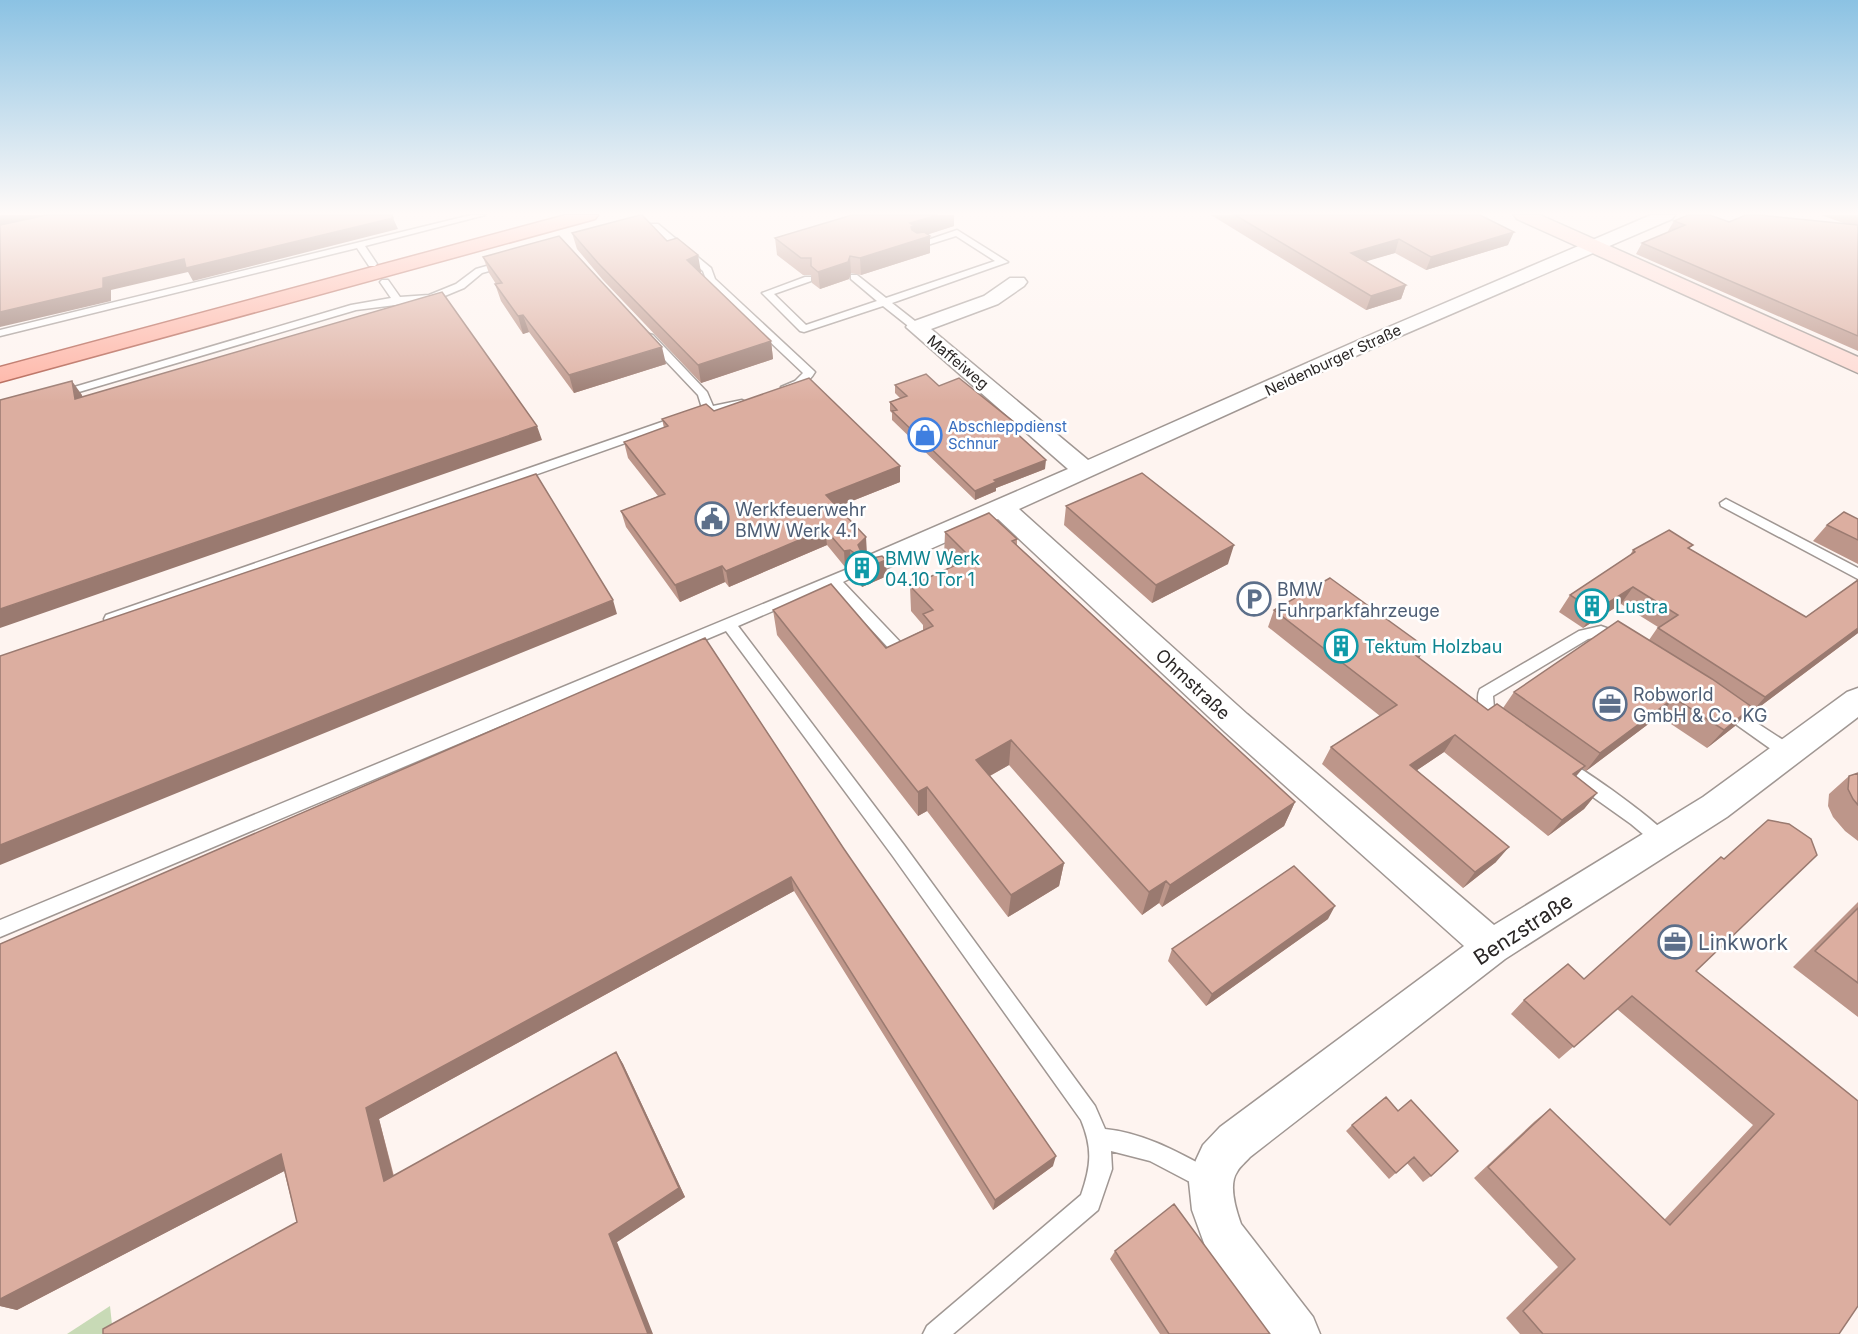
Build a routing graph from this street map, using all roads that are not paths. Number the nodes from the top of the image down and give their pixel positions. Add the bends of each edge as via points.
1 (224, 277) edge
2 (359, 277) edge
3 (472, 277) edge
4 (710, 277) edge
5 (854, 277) edge
6 (958, 277) edge
7 (1521, 277) edge
8 (1659, 277) edge
9 (808, 279) edge
10 (385, 282) dead end
11 (1017, 282) dead end
12 (397, 300) junction
13 (884, 302) junction
14 (638, 326) edge
15 (916, 327) junction
16 (0, 333) edge
17 (1858, 366) edge
18 (0, 375) edge
19 (770, 394) edge
20 (45, 399) edge
21 (750, 401) edge
22 (708, 408) junction
23 (1086, 471) junction
24 (1726, 502) dead end
25 (1002, 508) junction
26 (874, 563) edge
27 (850, 573) edge
28 (1858, 574) edge
29 (833, 580) junction
30 (100, 622) edge
31 (729, 625) junction
32 (1635, 648) edge
33 (899, 650) edge
34 (1710, 697) edge
35 (1858, 700) edge
36 (1512, 730) edge
37 (1788, 752) junction
38 (1550, 758) edge
39 (1662, 840) junction
40 (0, 929) edge
41 (1492, 946) junction
42 (1099, 1139) junction
43 (1211, 1182) junction
44 (935, 1334) edge
45 (1296, 1334) edge

1 - 16 lane
2 - 18 main road
3 - 12 lane via 431,297
4 - 19 lane via 809,372 800,383
5 - 13 lane
6 - 13 lane
7 - 23 street, Neidenburger Straße
8 - 17 main road
9 - 13 lane via 766,293 804,329
10 - 12 lane
11 - 15 street, Maffeiweg via 991,300
12 - 20 lane via 355,307
13 - 15 lane
14 - 22 lane via 703,394
15 - 23 street, Maffeiweg
21 - 22 lane via 729,408
22 - 30 lane via 692,417
23 - 25 street, Neidenburger Straße
24 - 28 lane
25 - 26 street
25 - 41 street, Ohmstraße via 1236,723
27 - 29 lane
29 - 31 lane
29 - 33 lane
31 - 40 lane
31 - 42 lane via 1088,1113
32 - 36 lane via 1615,635 1592,632 1485,693 1487,710
34 - 37 lane
35 - 37 street, Benzstraße
37 - 39 street, Benzstraße via 1715,807
38 - 39 lane
39 - 41 street, Benzstraße
41 - 43 street, Benzstraße via 1235,1142 1218,1160
42 - 43 lane via 1124,1140 1159,1153
42 - 44 lane via 1101,1169 1090,1202
43 - 45 street via 1224,1238

